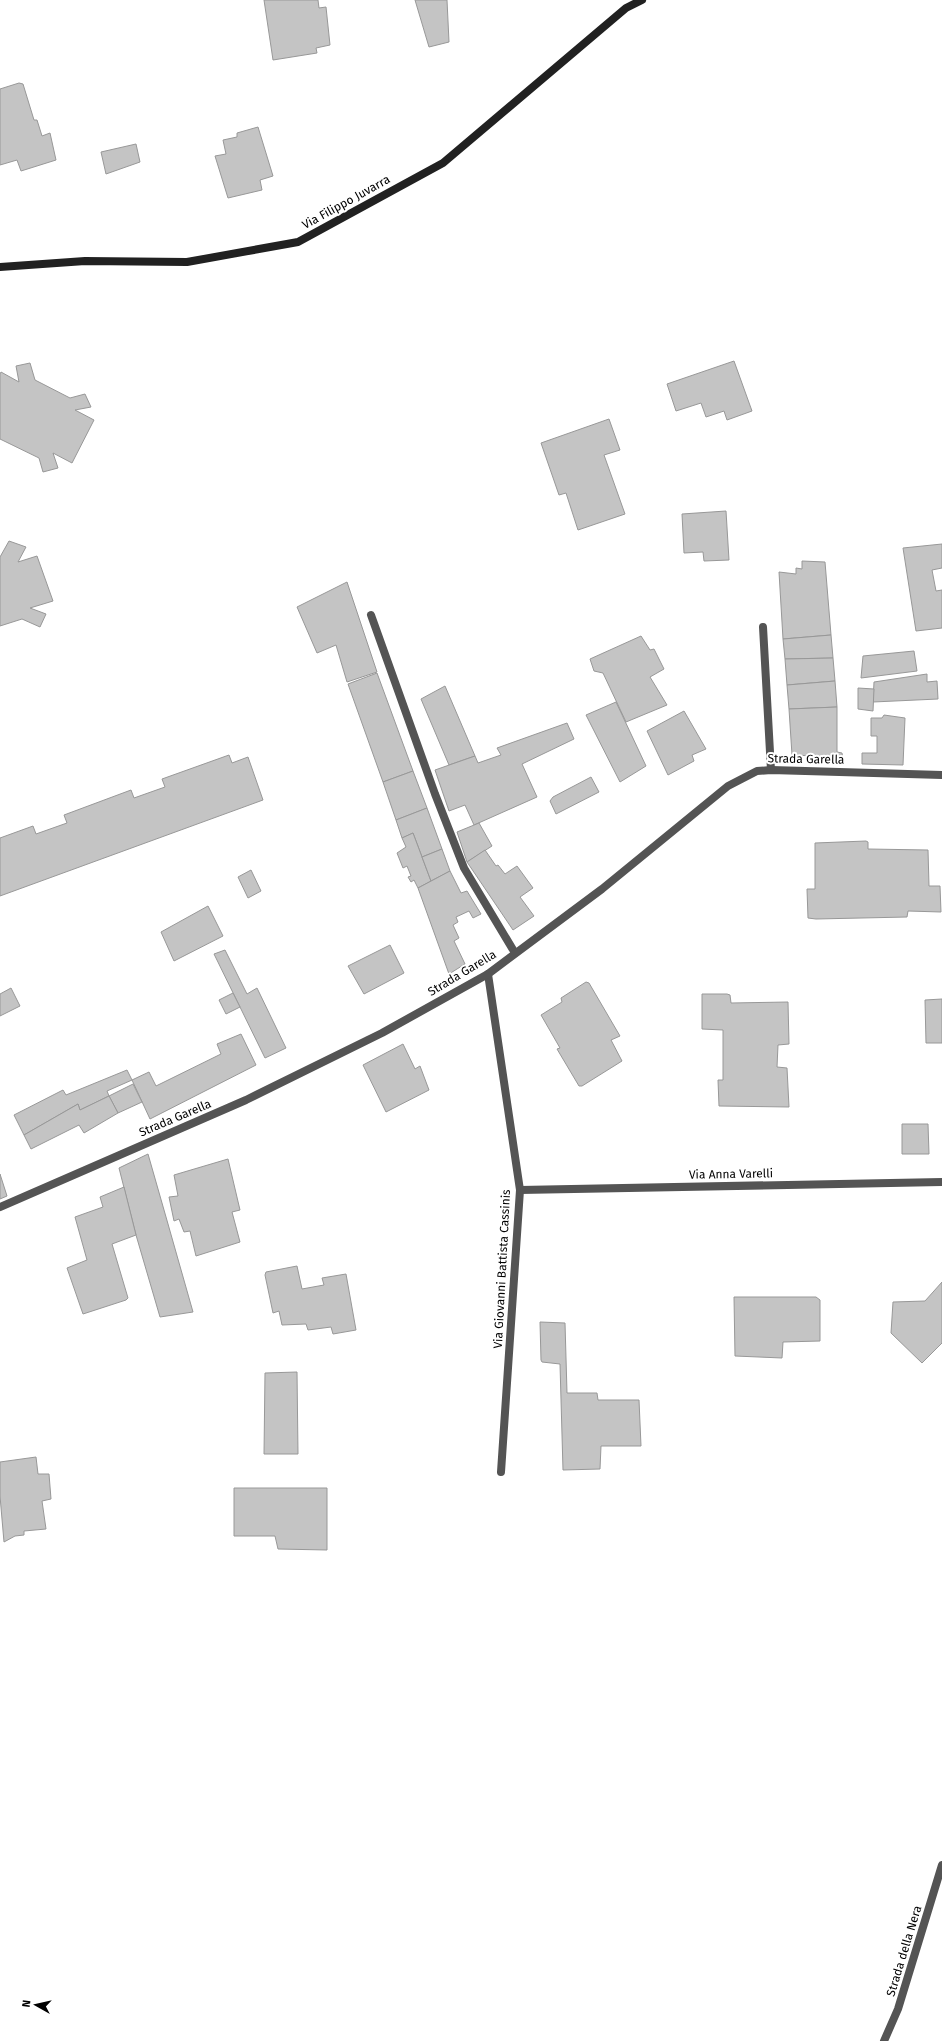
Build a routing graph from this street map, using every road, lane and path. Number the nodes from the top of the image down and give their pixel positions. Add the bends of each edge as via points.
1 (642, 0) edge
2 (0, 267) edge
3 (371, 615) dead end
4 (764, 627) dead end
5 (771, 770) junction
6 (942, 775) edge
7 (515, 953) junction
8 (488, 974) junction
9 (942, 1182) edge
10 (520, 1190) junction
11 (0, 1207) edge
12 (501, 1472) dead end
13 (942, 1865) edge
14 (884, 2041) edge

1 - 2 main road, Via Filippo Juvarra via 626,8 443,163 298,242 187,262 85,261
3 - 7 street via 464,868
4 - 5 street
5 - 6 street, Strada Garella
5 - 7 street, Strada Garella via 757,771 728,786 602,889
7 - 8 street, Strada Garella
8 - 10 street, Via Giovanni Battista Cassinis
8 - 11 street, Strada Garella via 382,1033 246,1100
9 - 10 street, Via Anna Varelli
10 - 12 street, Via Giovanni Battista Cassinis
13 - 14 street, Strada della Nera via 898,2009

